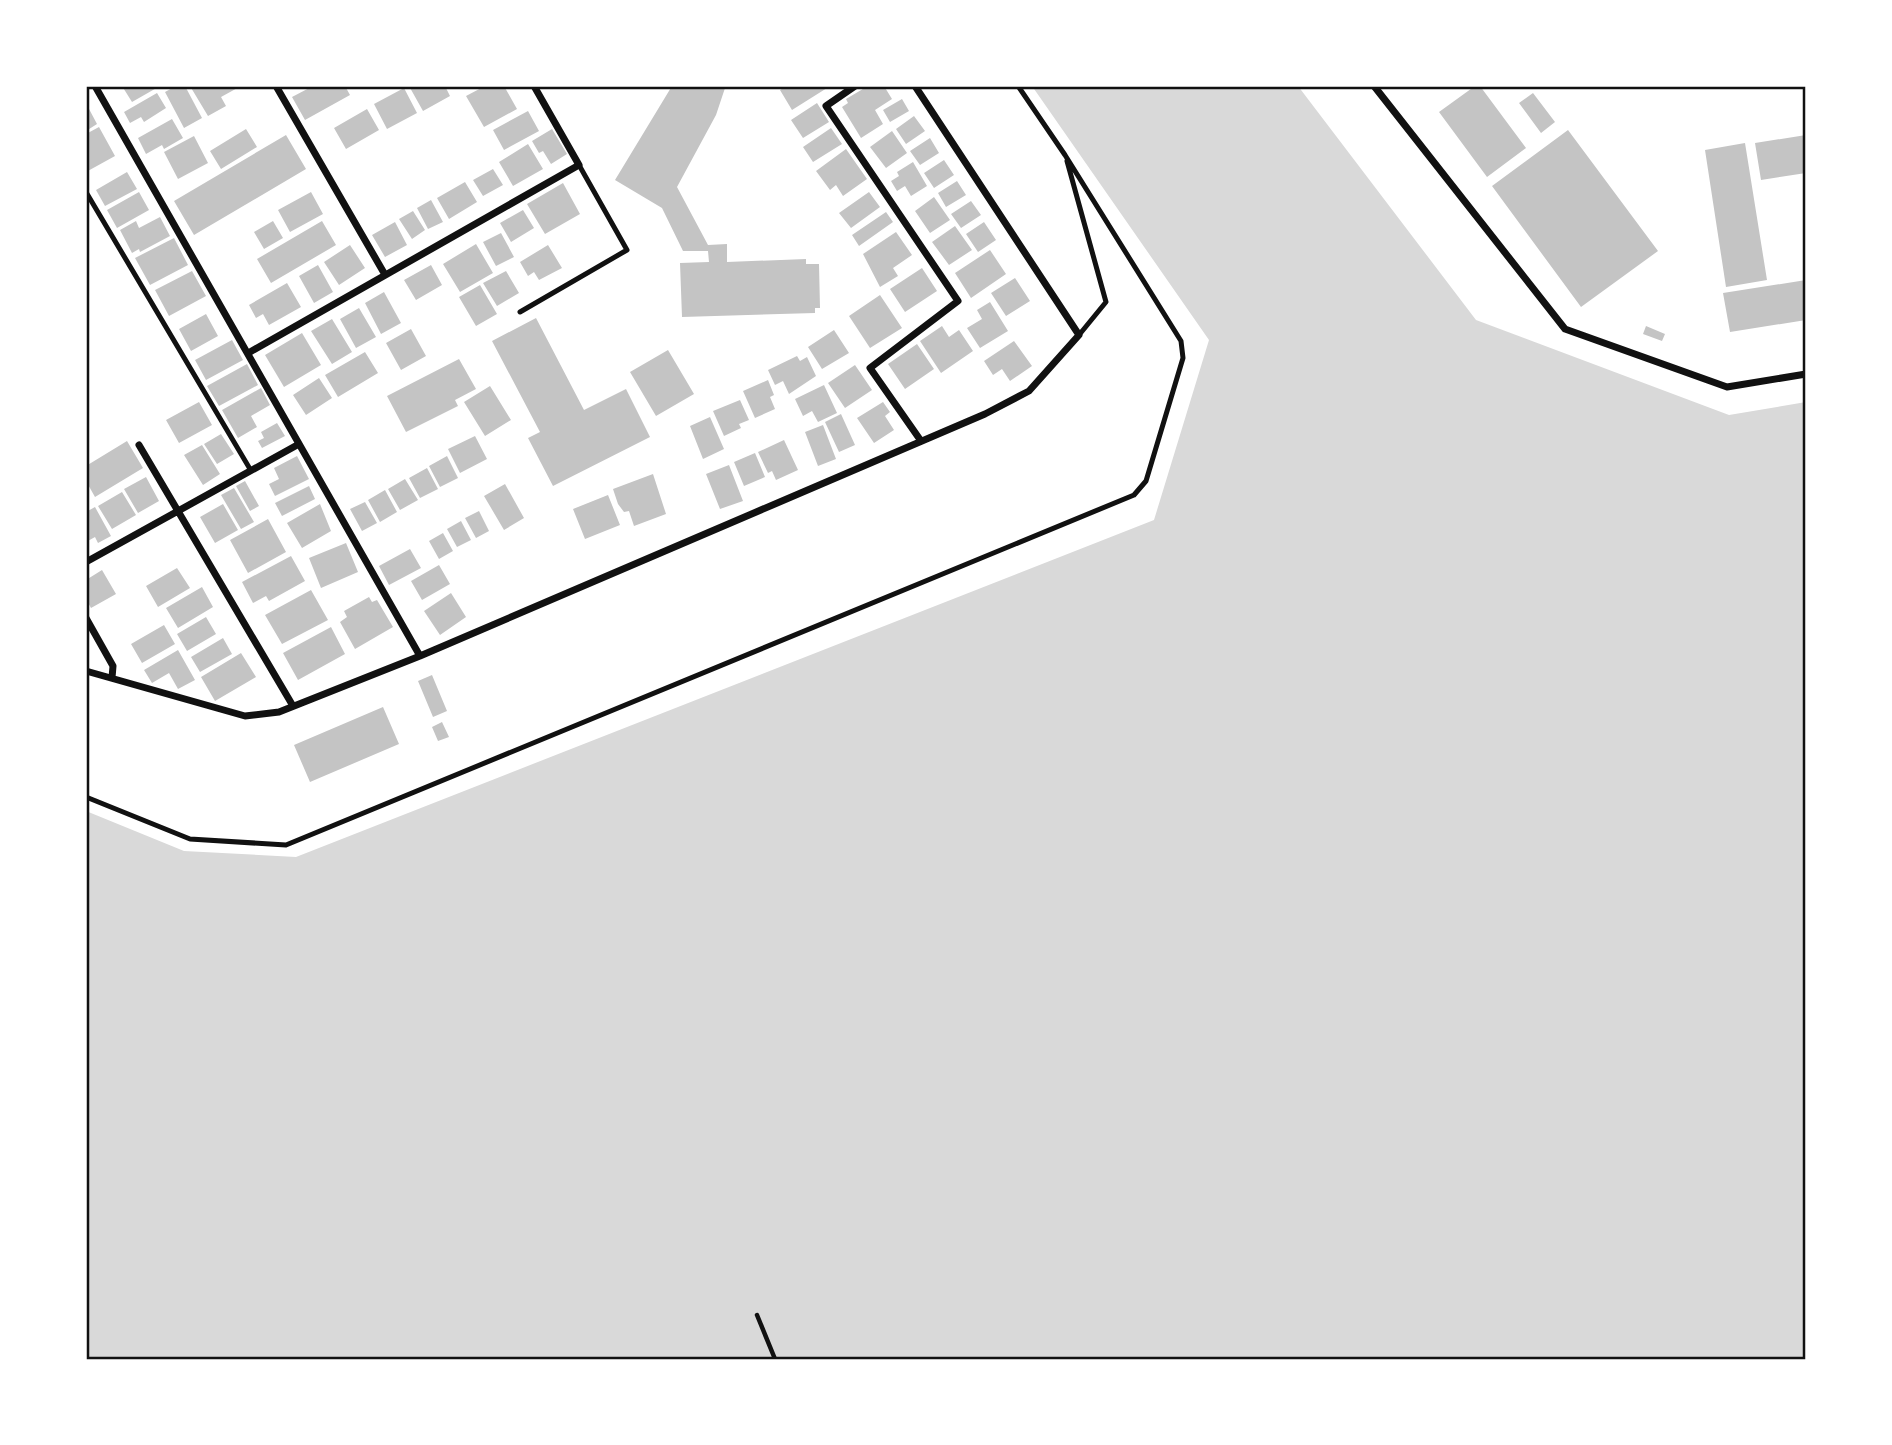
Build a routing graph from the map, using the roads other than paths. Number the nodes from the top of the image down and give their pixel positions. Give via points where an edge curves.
1 (95, 86) edge
2 (276, 86) edge
3 (534, 86) edge
4 (855, 86) edge
5 (915, 86) edge
6 (1018, 86) edge
7 (1374, 86) edge
8 (1065, 155) junction
9 (579, 165) junction
10 (86, 192) edge
11 (384, 273) junction
12 (520, 312) dead end
13 (1079, 335) junction
14 (250, 352) junction
15 (1806, 373) edge
16 (921, 441) junction
17 (139, 444) dead end
18 (299, 444) junction
19 (250, 469) junction
20 (178, 510) junction
21 (86, 562) edge
22 (86, 618) edge
23 (420, 656) junction
24 (86, 671) edge
25 (112, 678) junction
26 (293, 706) junction
27 (86, 797) edge

1 - 14 street
2 - 11 street
3 - 9 street
4 - 16 street via 826,106 958,301 870,368
5 - 13 street
6 - 8 lane
7 - 15 street via 1565,329 1727,387
8 - 13 lane via 1106,302
8 - 27 lane via 1181,341 1183,358 1146,481 1134,495 286,845 190,839
9 - 11 street
9 - 12 lane via 627,250
10 - 19 lane
11 - 14 street
13 - 16 street via 1029,391
14 - 18 street
16 - 23 street
17 - 20 street
18 - 19 street
18 - 23 street
19 - 20 street
20 - 21 street
20 - 26 street
22 - 25 street via 113,666
23 - 26 street
24 - 25 street
25 - 26 street via 245,716

